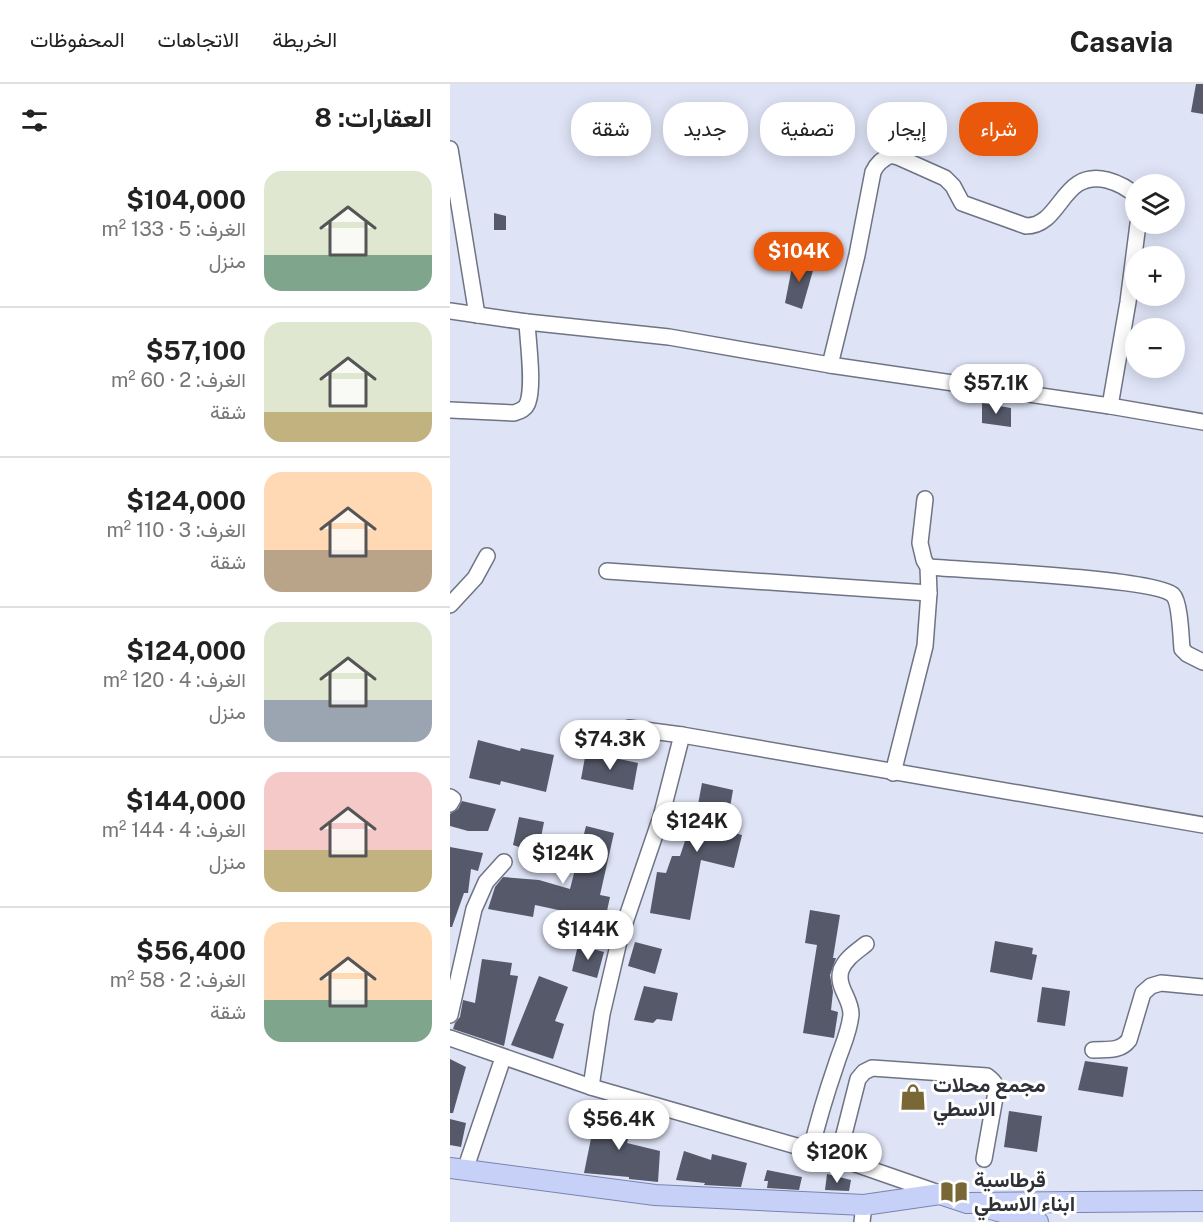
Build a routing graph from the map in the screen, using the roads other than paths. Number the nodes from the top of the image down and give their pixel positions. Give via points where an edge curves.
1 (450, 149) edge
2 (1125, 188) edge
3 (1137, 234) edge
4 (450, 311) edge
5 (477, 315) junction
6 (527, 322) junction
7 (830, 365) junction
8 (1110, 406) junction
9 (450, 410) edge
10 (1203, 422) edge
11 (925, 499) dead end
12 (487, 556) dead end
13 (928, 567) junction
14 (608, 571) dead end
15 (928, 593) junction
16 (450, 605) edge
17 (1203, 662) edge
18 (629, 728) dead end
19 (682, 735) junction
20 (893, 773) junction
21 (450, 797) edge
22 (450, 804) edge
23 (1203, 825) edge
24 (504, 862) dead end
25 (866, 944) dead end
26 (1203, 987) edge
27 (450, 1015) edge
28 (450, 1038) edge
29 (1093, 1050) dead end
30 (503, 1058) junction
31 (591, 1088) junction
32 (811, 1150) junction
33 (838, 1158) junction
34 (984, 1159) dead end
35 (458, 1169) edge
36 (940, 1194) junction
37 (1203, 1201) edge
38 (967, 1203) junction
39 (863, 1213) edge
40 (1038, 1222) edge

1 - 5 street
2 - 7 street via 1110,181 1085,179 1045,219 1026,226 962,203 945,178 898,157 890,155 883,159 873,171
3 - 8 street
4 - 5 street
5 - 6 street
6 - 7 street via 669,337
6 - 9 street via 530,382 528,404 522,411
7 - 8 street
8 - 10 street
11 - 13 street via 920,543
12 - 16 street via 475,578
13 - 15 street
13 - 17 street via 1102,579 1167,591 1177,600 1182,649
14 - 15 street
15 - 20 street via 925,646
18 - 19 street
19 - 20 street
19 - 31 street via 661,817 620,937 602,1014
20 - 23 street
21 - 22 street
24 - 27 street via 486,882 474,909
25 - 32 street via 845,962 841,972 840,982 851,1013
26 - 29 street via 1161,983 1151,986 1143,993 1125,1046
28 - 30 street
30 - 31 street
30 - 35 street
31 - 32 street
32 - 33 street
33 - 34 street via 858,1079 872,1068 890,1068 991,1079 996,1092
33 - 36 street
35 - 39 main road via 655,1195
36 - 38 main road
36 - 39 main road
37 - 38 main road
38 - 40 main road

